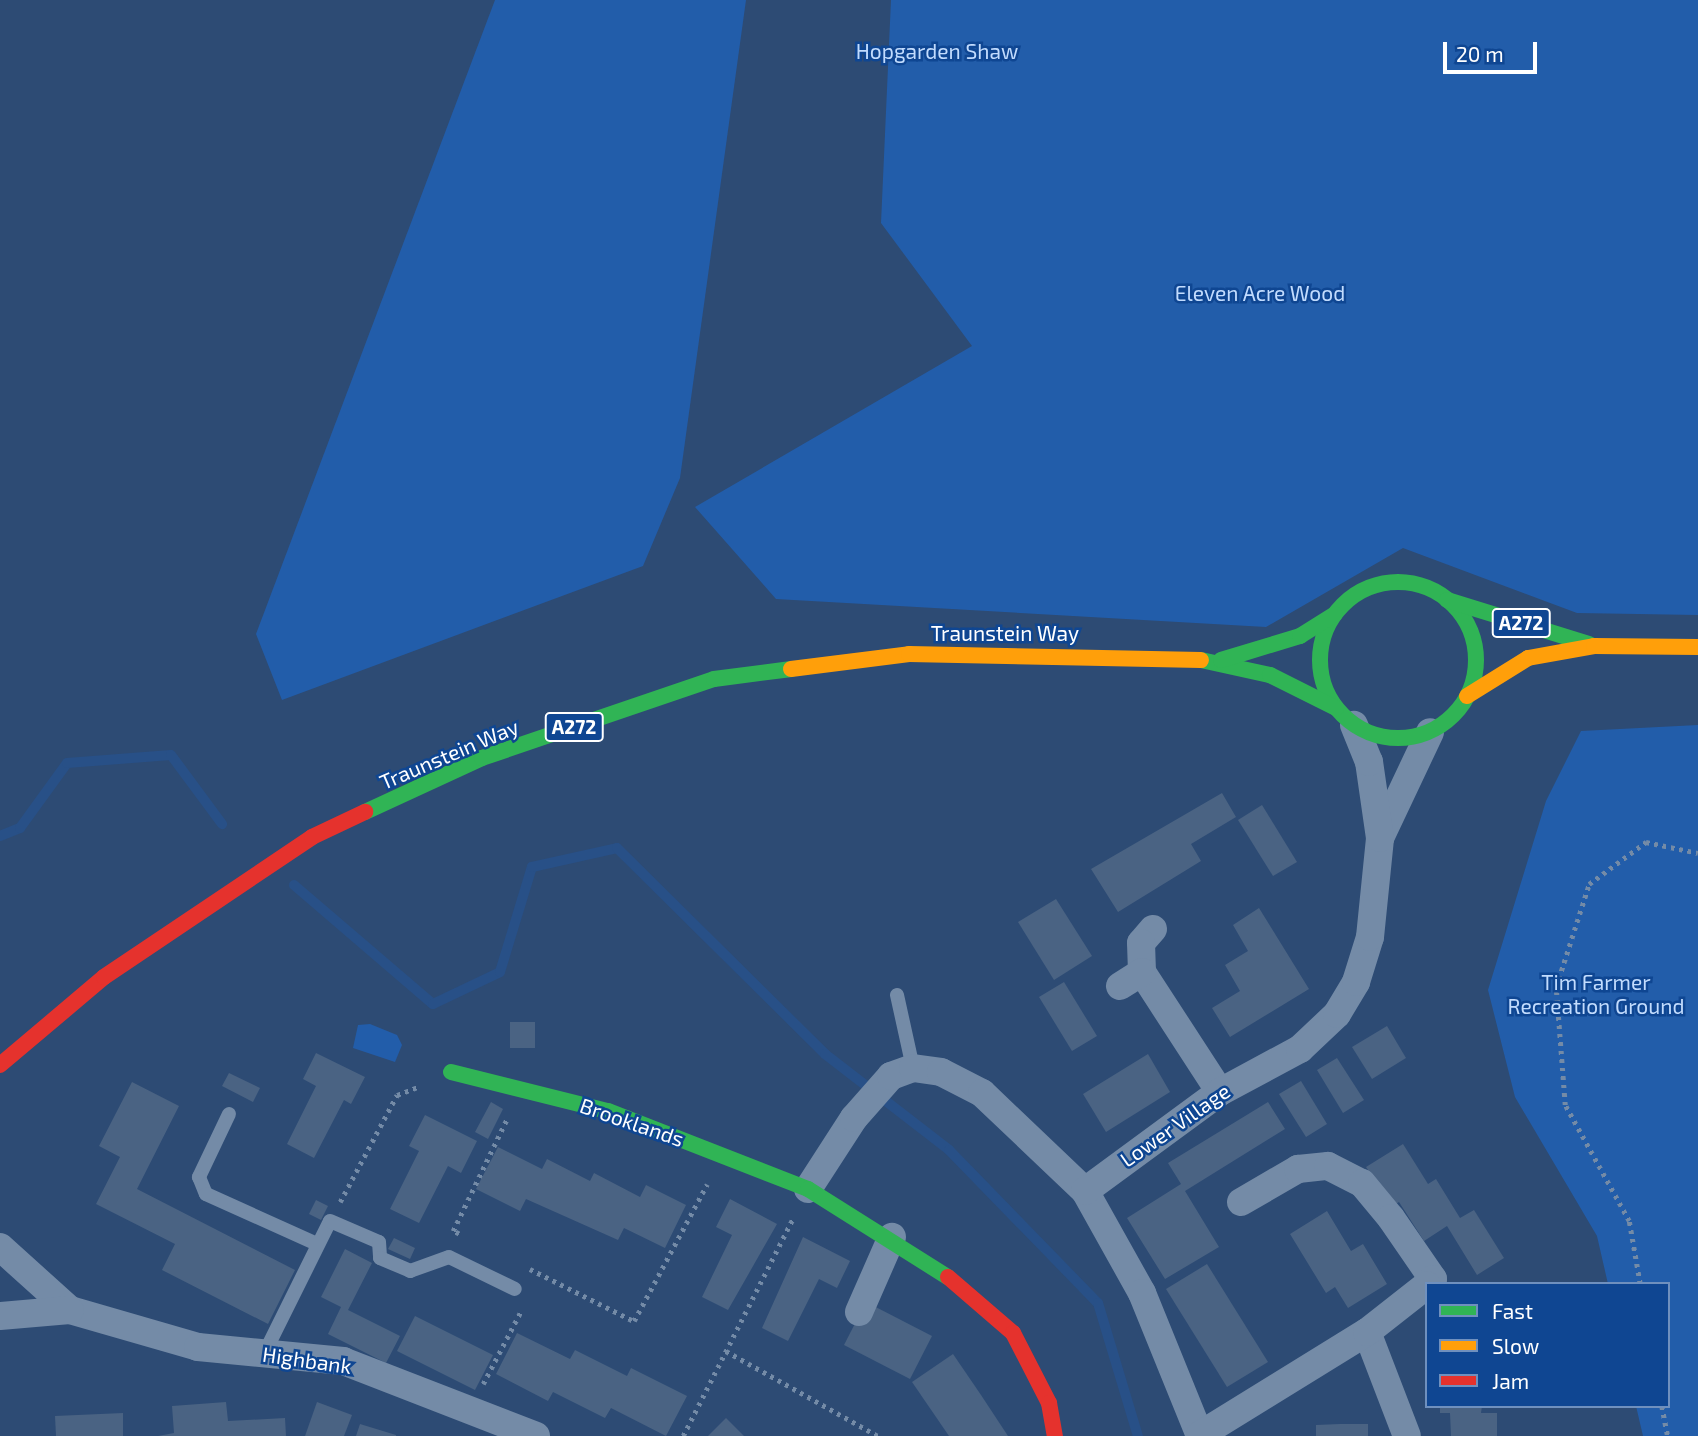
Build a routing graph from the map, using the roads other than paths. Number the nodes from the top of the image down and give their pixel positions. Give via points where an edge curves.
1 (1447, 600) junction
2 (1335, 614) junction
3 (1594, 646) junction
4 (1698, 647) edge
5 (1219, 660) junction
6 (1467, 696) junction
7 (1345, 717) junction
8 (1430, 732) junction
9 (1380, 838) junction
10 (1153, 929) dead end
11 (897, 995) dead end
12 (7, 1060) edge
13 (451, 1072) road end
14 (902, 1072) junction
15 (0, 1082) edge
16 (1220, 1092) junction
17 (229, 1114) dead end
18 (807, 1189) junction
19 (1086, 1191) junction
20 (1241, 1202) dead end
21 (892, 1237) junction
22 (317, 1244) junction
23 (0, 1247) edge
24 (1429, 1282) edge
25 (1425, 1286) edge
26 (515, 1289) dead end
27 (71, 1310) junction
28 (859, 1311) dead end
29 (0, 1316) edge
30 (1367, 1332) junction
31 (264, 1354) junction
32 (536, 1436) edge
33 (1055, 1436) edge
34 (1200, 1436) edge
35 (1407, 1436) edge

1 - 2 main road via 1401,582 1353,596
1 - 3 main road, A272
1 - 6 main road via 1474,644
2 - 5 main road, Traunstein Way / A272 via 1287,641
2 - 7 main road via 1320,660
3 - 4 main road, A272
3 - 6 main road, A272 via 1528,658
5 - 7 main road, Traunstein Way / A272 via 1294,684
5 - 12 main road, Traunstein Way / A272 via 909,654 715,679 482,758 312,837 104,976
6 - 8 main road
7 - 8 main road via 1378,736
7 - 9 street, Lower Village via 1369,762
8 - 9 street, Lower Village
9 - 16 street, Lower Village via 1370,937 1356,982 1338,1013 1300,1048
10 - 16 street via 1140,943 1131,979
11 - 14 lane
12 - 15 main road, Traunstein Way / A272
13 - 18 main road, Brooklands via 523,1087 723,1154
14 - 18 street via 854,1118
14 - 19 street via 941,1072 982,1093
16 - 19 street, Lower Village
17 - 22 lane via 199,1177 206,1194
18 - 21 main road, Brooklands
19 - 34 street via 1142,1293
20 - 24 street via 1298,1168 1328,1166 1362,1184 1376,1200 1433,1279
21 - 28 street
21 - 33 main road, Brooklands via 975,1296 1013,1333 1049,1403
22 - 26 lane via 330,1221 379,1242 380,1258 410,1271 449,1257
22 - 31 lane
23 - 27 street, Highbank
25 - 30 street
27 - 29 street, Highbank
27 - 31 street, Highbank via 153,1338
30 - 34 street
30 - 35 street
31 - 32 street, Highbank via 343,1361

